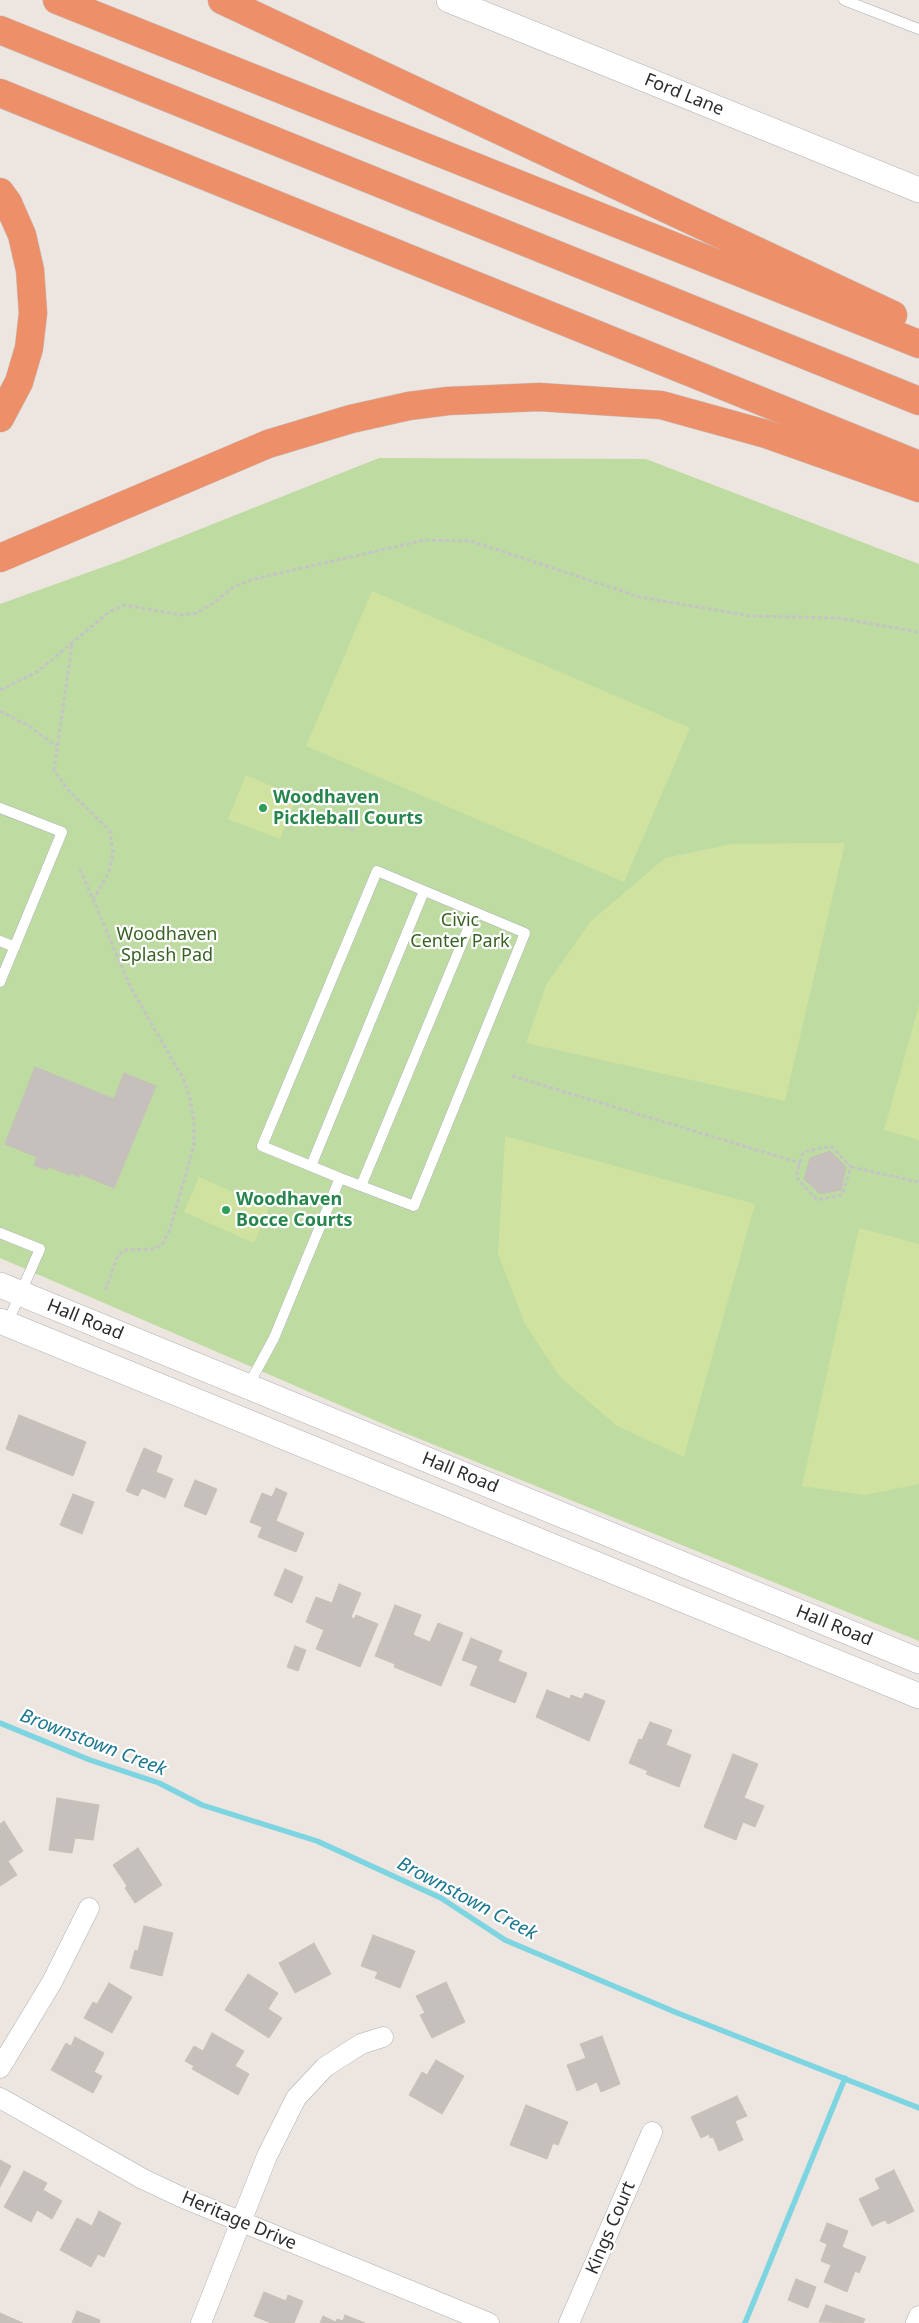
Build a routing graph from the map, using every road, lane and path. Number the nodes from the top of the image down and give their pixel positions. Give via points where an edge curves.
1 (57, 0) edge
2 (222, 0) edge
3 (449, 0) edge
4 (844, 0) edge
5 (919, 29) edge
6 (0, 30) edge
7 (0, 93) edge
8 (919, 190) edge
9 (0, 192) edge
10 (919, 327) edge
11 (919, 344) edge
12 (919, 401) edge
13 (0, 418) edge
14 (919, 465) edge
15 (919, 488) edge
16 (0, 558) edge
17 (919, 632) edge
18 (72, 644) junction
19 (0, 690) edge
20 (0, 711) edge
21 (57, 747) junction
22 (1, 810) edge
23 (326, 818) dead end
24 (354, 830) dead end
25 (80, 869) dead end
26 (424, 891) junction
27 (94, 898) junction
28 (475, 912) junction
29 (0, 941) edge
30 (15, 947) junction
31 (0, 982) edge
32 (512, 1076) dead end
33 (800, 1163) junction
34 (311, 1166) junction
35 (851, 1167) junction
36 (340, 1178) junction
37 (919, 1182) edge
38 (361, 1186) junction
39 (0, 1233) edge
40 (10, 1289) edge
41 (105, 1290) dead end
42 (3, 1323) edge
43 (248, 1386) junction
44 (235, 1417) junction
45 (626, 1541) junction
46 (613, 1572) junction
47 (919, 1660) edge
48 (919, 1696) edge
49 (89, 1908) dead end
50 (383, 2037) dead end
51 (0, 2068) edge
52 (0, 2098) edge
53 (652, 2132) dead end
54 (242, 2223) junction
55 (919, 2316) edge
56 (201, 2323) edge
57 (489, 2323) edge
58 (570, 2323) edge
59 (916, 2323) edge

1 - 11 highway
2 - 10 highway
3 - 8 street, Ford Lane
4 - 5 lane
6 - 12 highway
7 - 14 highway
9 - 13 highway via 22,235 30,270 33,312 29,348 19,382
15 - 16 highway via 766,434 661,405 539,397 448,401 351,419 268,444
17 - 18 path via 838,618 751,616 649,599 471,541 425,540 250,580 232,588 196,613 182,615 124,605 109,612
18 - 19 path via 37,672
18 - 21 path
20 - 21 path via 29,726
21 - 27 path via 54,770 68,790 110,831 113,854 109,872
22 - 30 lane via 62,832
23 - 24 path
25 - 27 path
26 - 28 lane
26 - 34 lane
26 - 34 lane via 377,871 262,1146
27 - 41 path via 131,988 184,1080 194,1122 194,1145 170,1229 162,1245 154,1250 123,1250
28 - 38 lane
28 - 38 lane via 525,934 414,1206
29 - 30 lane
30 - 31 lane
32 - 33 path
33 - 35 path via 803,1152 831,1146
33 - 35 path via 796,1177 817,1200 842,1195
34 - 36 lane
35 - 37 path
36 - 38 lane
36 - 43 lane via 274,1338
39 - 40 lane via 40,1249
40 - 42 lane
40 - 43 street, Hall Road
42 - 44 street, Hall Road
43 - 44 street
43 - 45 street, Hall Road
44 - 46 street, Hall Road
45 - 46 street
45 - 47 street, Hall Road
46 - 48 street, Hall Road
49 - 51 street via 52,1982
50 - 54 street via 361,2044 325,2066 296,2098 267,2156
52 - 54 street, Heritage Drive via 144,2179
53 - 58 street, Kings Court
54 - 56 street
54 - 57 street, Heritage Drive
55 - 59 street

